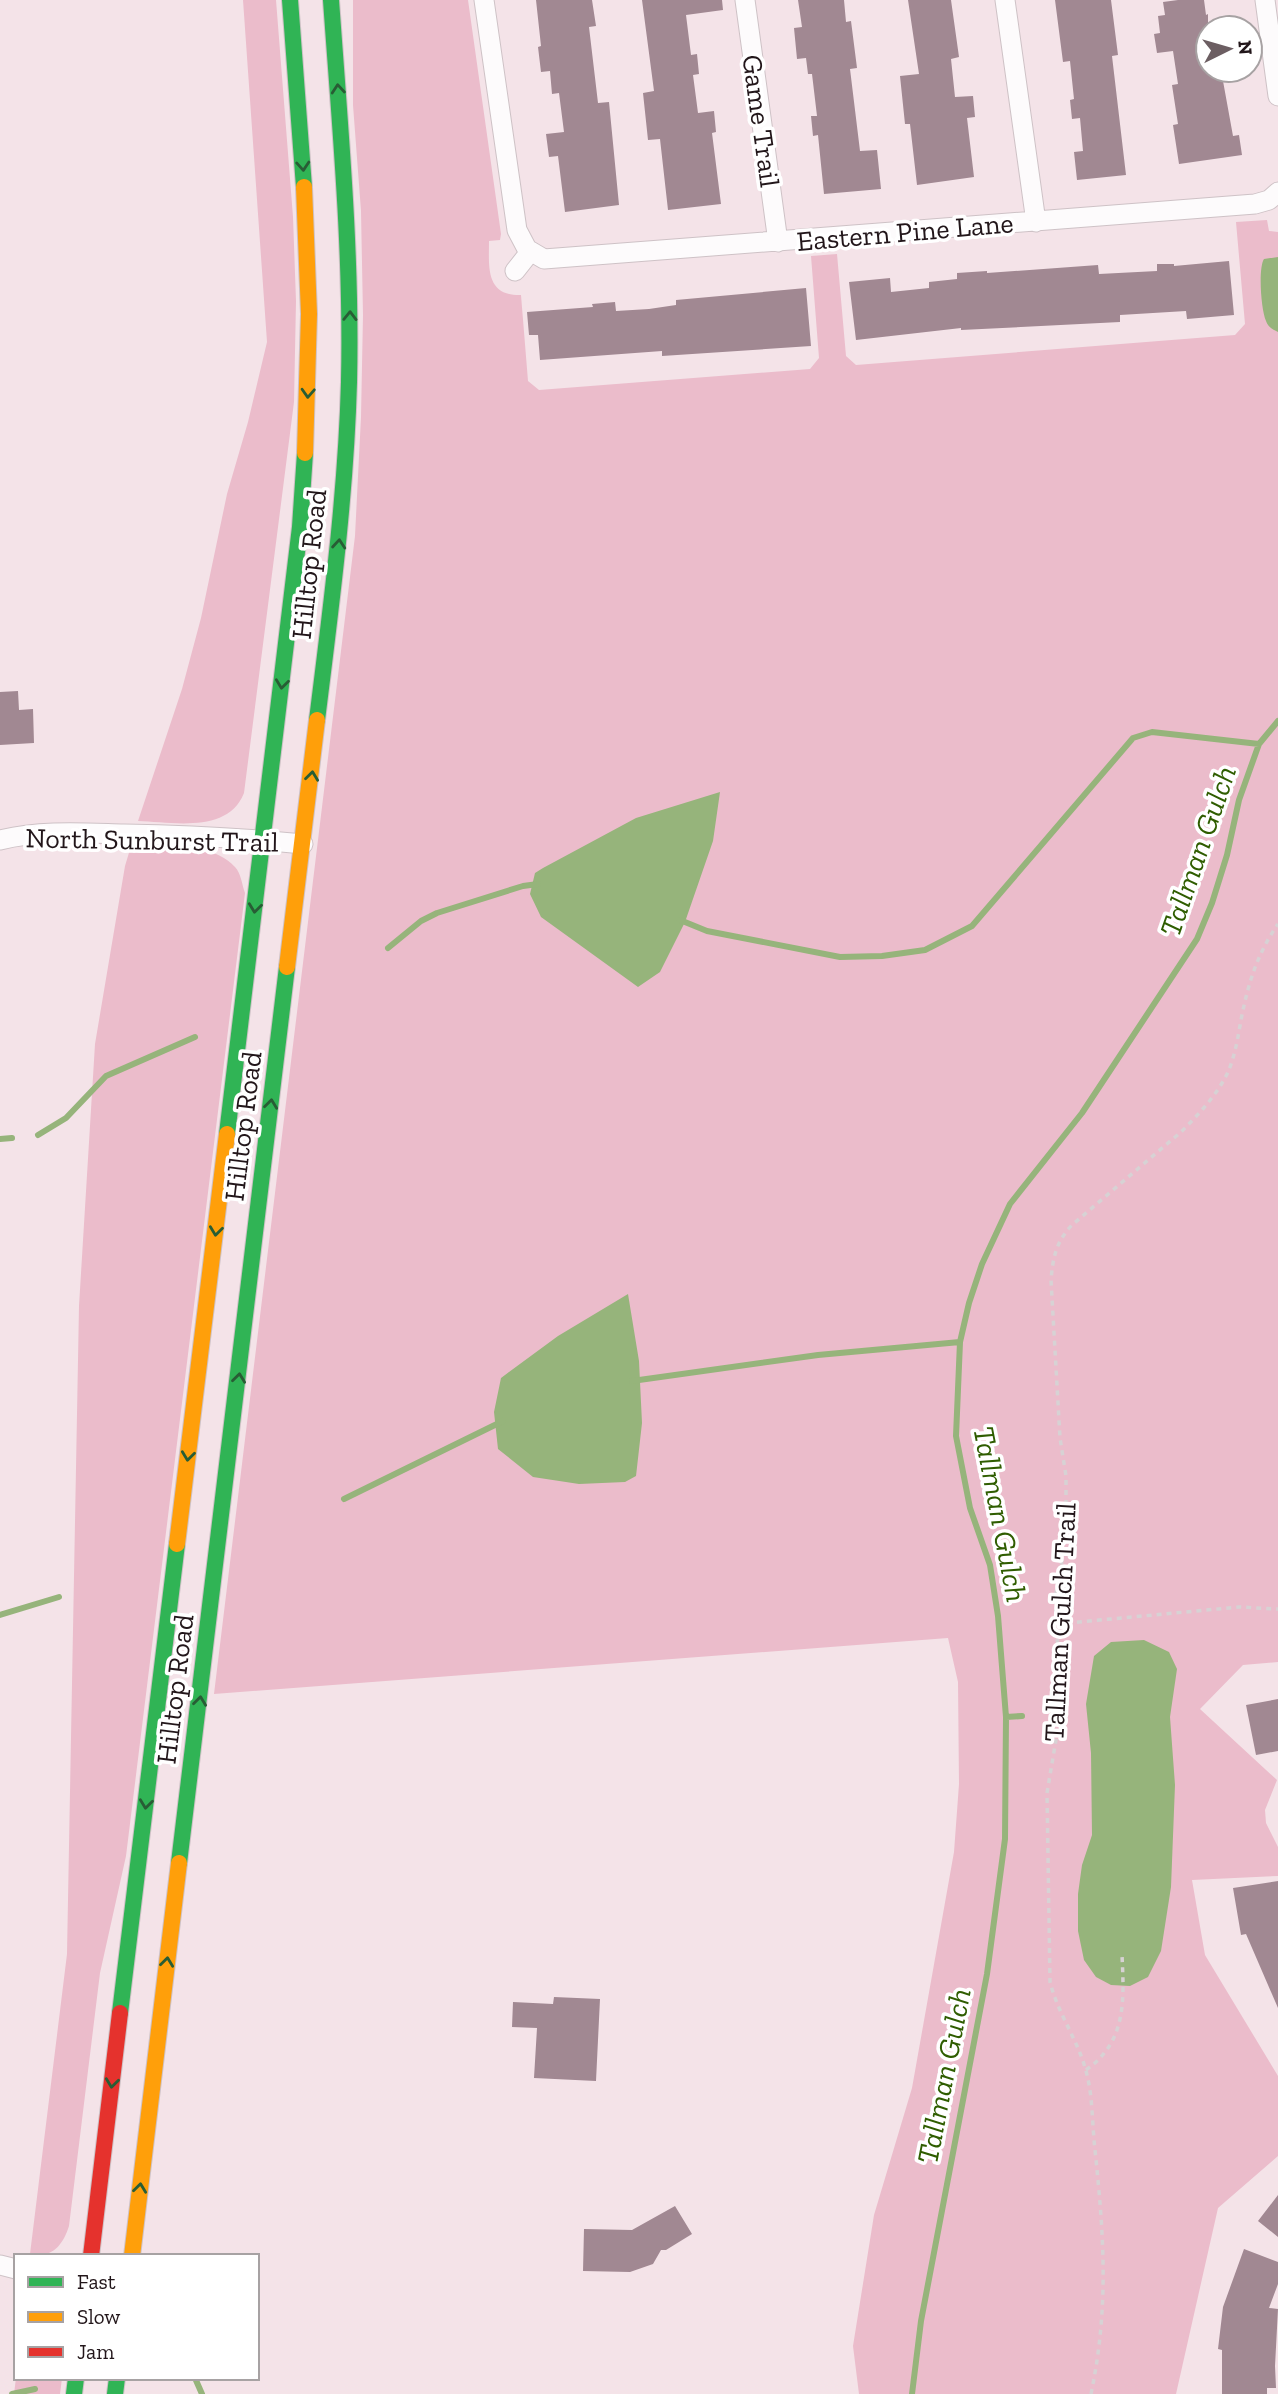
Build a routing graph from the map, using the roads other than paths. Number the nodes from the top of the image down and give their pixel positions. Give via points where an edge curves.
1 (290, 0) edge
2 (331, 0) edge
3 (484, 0) edge
4 (745, 0) edge
5 (1005, 0) edge
6 (1265, 0) edge
7 (1278, 96) edge
8 (1278, 192) edge
9 (1036, 222) junction
10 (778, 242) junction
11 (530, 252) junction
12 (515, 271) dead end
13 (0, 840) edge
14 (263, 840) junction
15 (303, 844) junction
16 (91, 2254) edge
17 (132, 2254) edge

1 -> 14 main road, Hilltop Road via 306,218 308,382 298,548
15 -> 2 main road, Hilltop Road via 337,565 349,382 348,215
3 - 11 street via 517,230
4 - 10 street, Game Trail
5 - 9 street
6 - 7 street
8 - 9 street, Eastern Pine Lane via 1255,204
9 - 10 street, Eastern Pine Lane
10 - 11 street, Eastern Pine Lane via 552,260
11 - 12 street
13 - 14 street, North Sunburst Trail via 59,833
14 - 15 street, North Sunburst Trail
14 -> 16 main road, Hilltop Road
17 -> 15 main road, Hilltop Road

